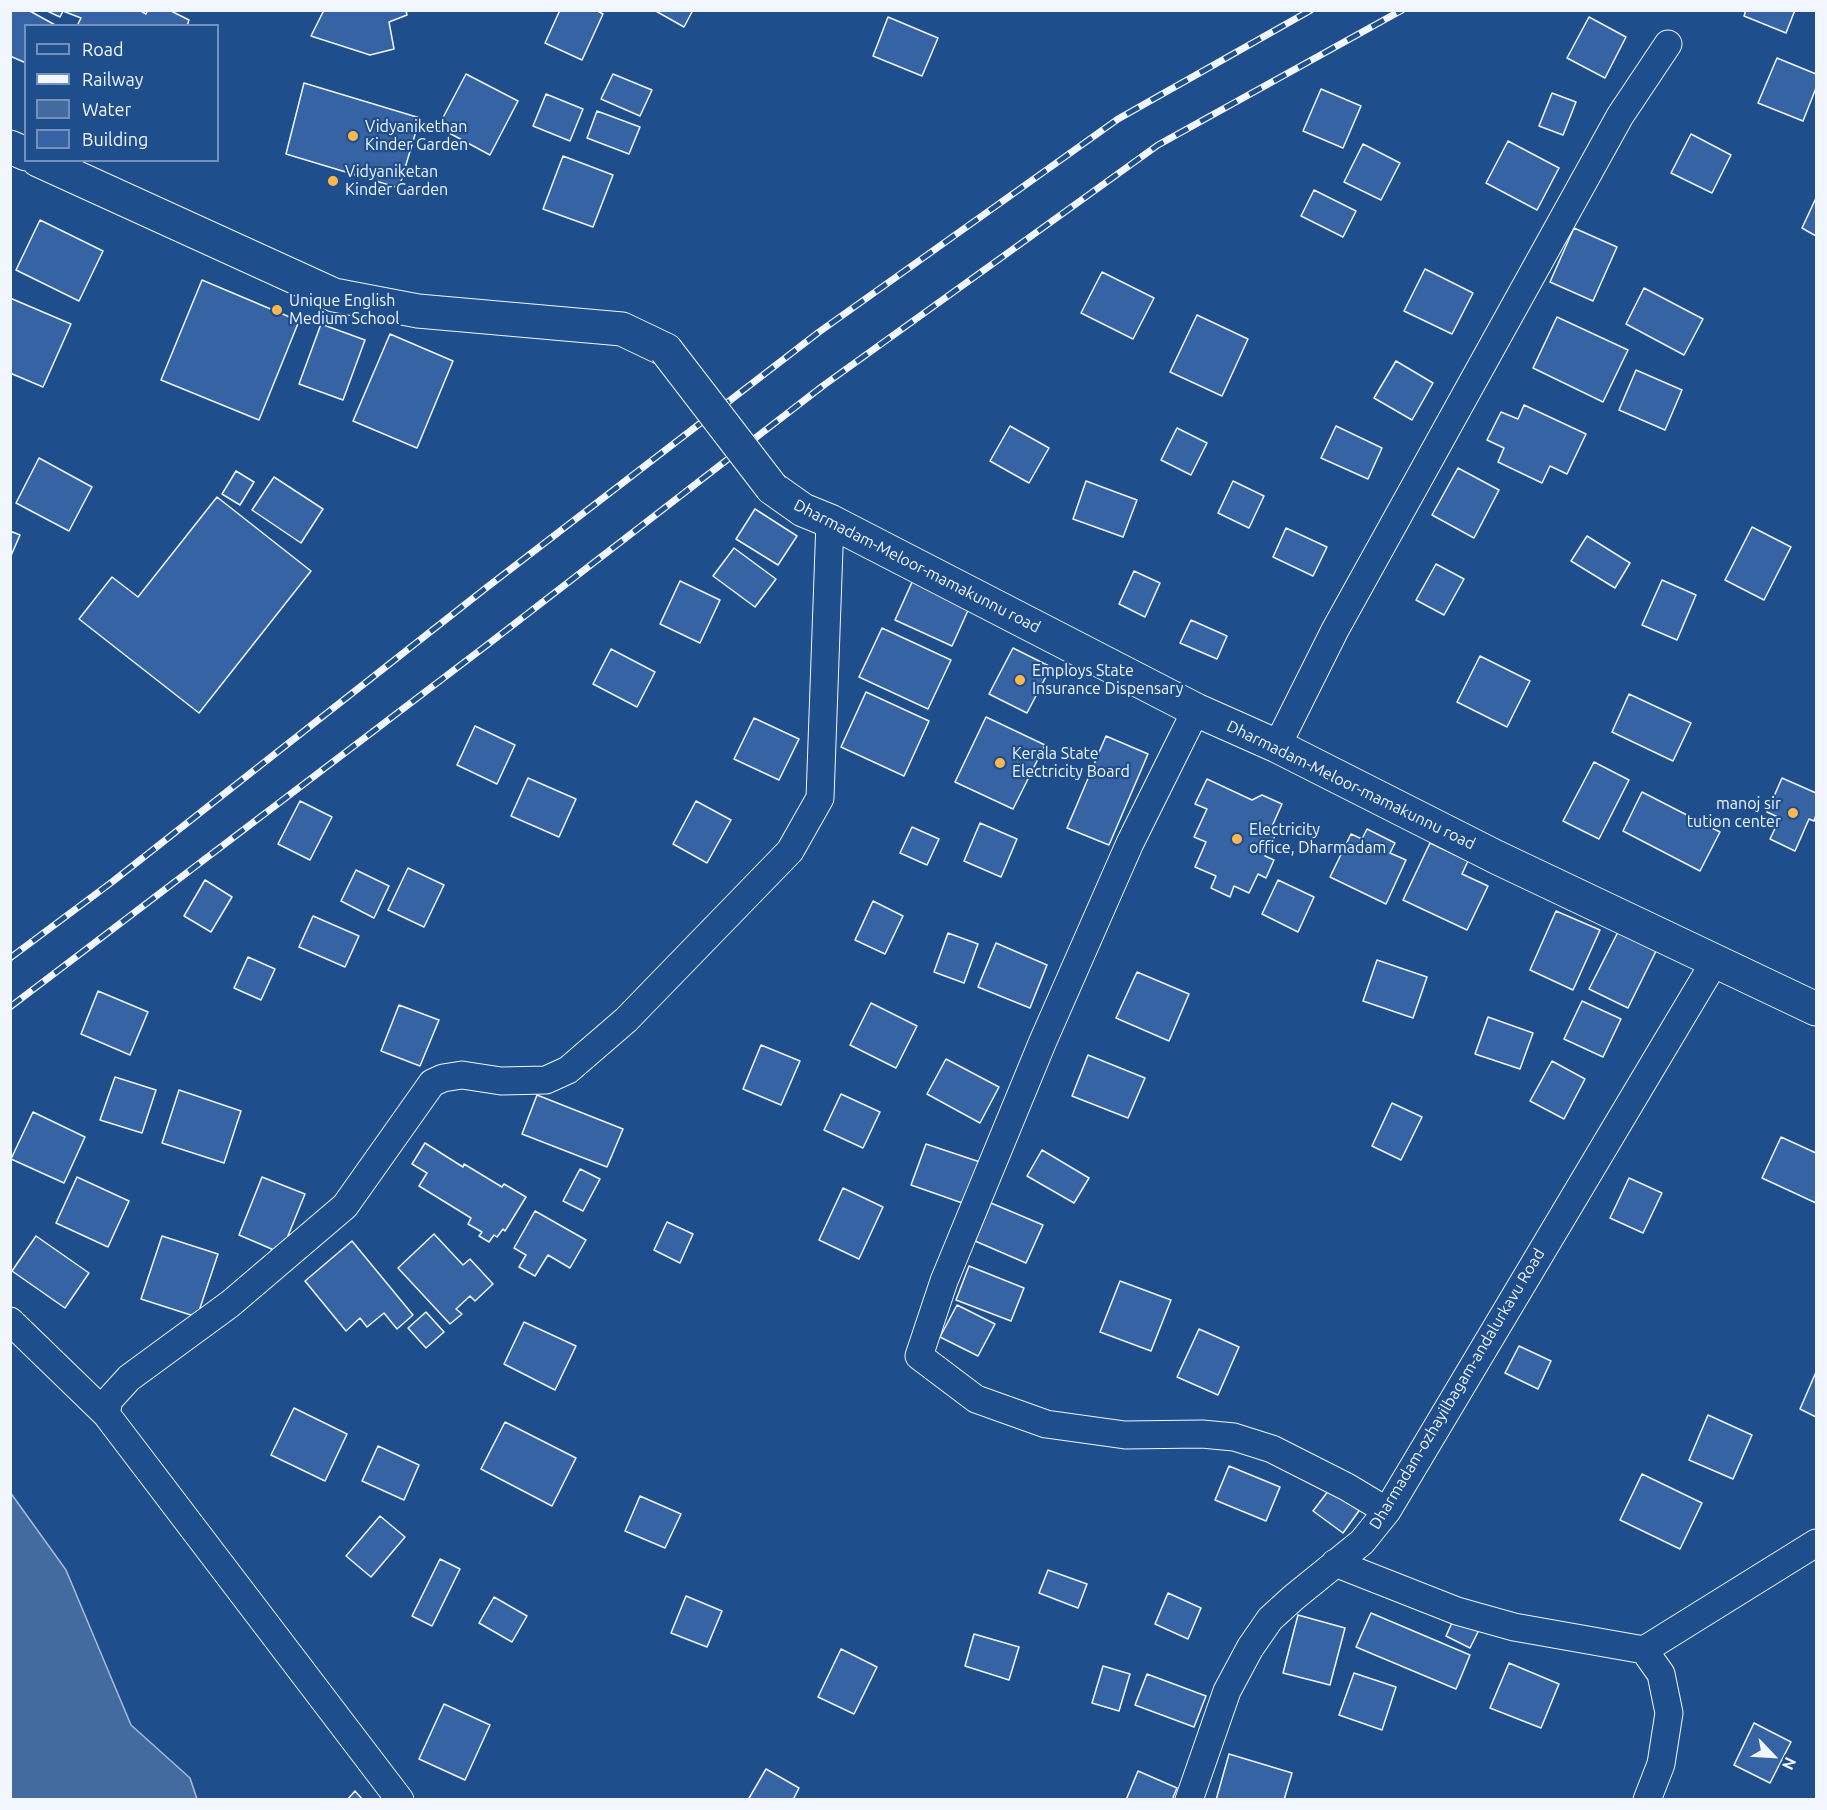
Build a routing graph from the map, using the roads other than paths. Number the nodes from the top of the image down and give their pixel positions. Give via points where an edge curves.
1 (1668, 44) dead end
2 (10, 147) edge
3 (24, 153) edge
4 (42, 162) edge
5 (830, 521) junction
6 (1196, 710) junction
7 (1277, 746) junction
8 (1715, 961) junction
9 (1816, 1009) edge
10 (10, 1321) edge
11 (106, 1414) junction
12 (1387, 1511) junction
13 (1816, 1542) edge
14 (1335, 1563) junction
15 (1644, 1650) junction
16 (400, 1800) edge
17 (1190, 1800) edge
18 (1647, 1800) edge

1 - 7 street via 1620,116 1335,630
2 - 3 main road
4 - 5 main road, Dharmadam-Meloor-mamakunnu road, bridge via 334,295 418,311 622,329 666,350 772,488 803,510
5 - 6 main road, Dharmadam-Meloor-mamakunnu road
5 - 11 street via 820,798 790,851 626,1020 568,1070 546,1080 501,1081 462,1075 432,1083 345,1206 230,1304 129,1378 109,1400
6 - 7 main road, Dharmadam-Meloor-mamakunnu road
6 - 12 street via 1130,843 1043,1041 944,1281 919,1356 976,1399 1046,1424 1125,1435 1234,1437 1272,1449
7 - 8 main road, Dharmadam-Meloor-mamakunnu road via 1496,857
8 - 9 main road, Dharmadam-Meloor-mamakunnu road
8 - 12 street, Dharmadam-ozhayilbagam-andalurkavu Road
10 - 11 street
11 - 16 street
12 - 14 street, Dharmadam-ozhayilbagam-andalurkavu Road via 1362,1542
13 - 15 street
14 - 15 street via 1457,1611 1514,1627
14 - 17 street, Dharmadam-ozhayilbagam-andalurkavu Road via 1270,1619 1250,1648 1227,1691
15 - 18 street via 1661,1674 1669,1713 1661,1764

